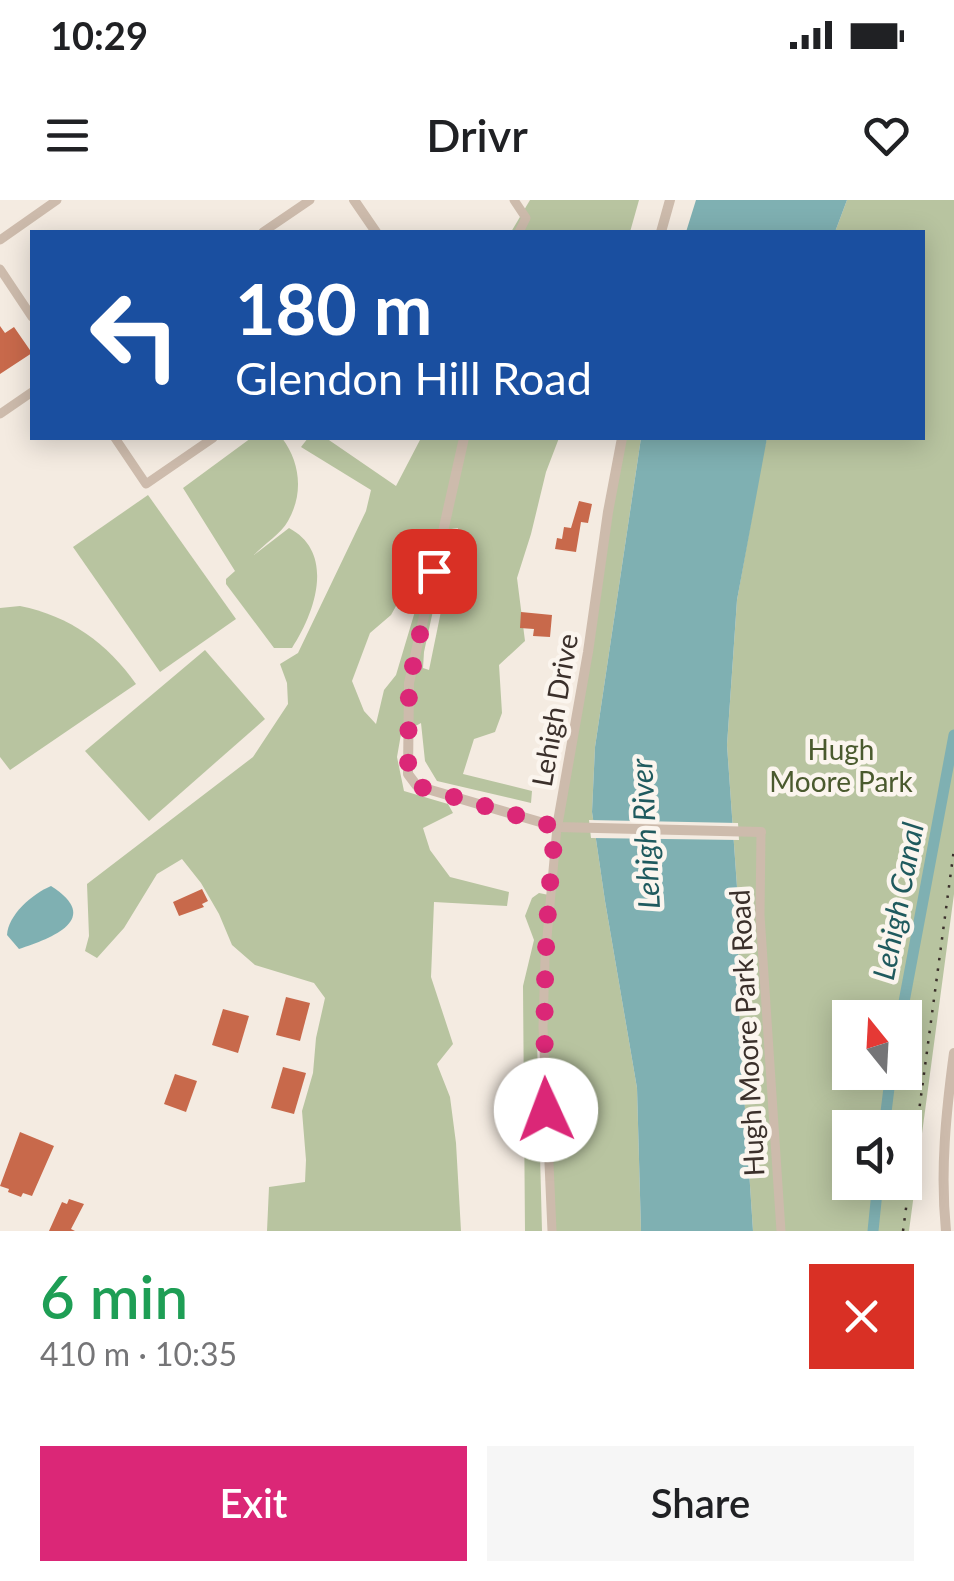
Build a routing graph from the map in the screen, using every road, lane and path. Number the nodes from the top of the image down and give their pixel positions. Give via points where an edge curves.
1 (58, 200) edge
2 (310, 200) edge
3 (354, 200) edge
4 (514, 200) edge
5 (670, 200) edge
6 (266, 230) edge
7 (375, 230) edge
8 (520, 230) edge
9 (662, 230) edge
10 (0, 240) edge
11 (0, 269) edge
12 (30, 314) edge
13 (30, 393) edge
14 (0, 414) edge
15 (116, 440) edge
16 (210, 440) edge
17 (464, 440) edge
18 (622, 440) edge
19 (556, 827) junction
20 (761, 832) joint
21 (954, 1052) edge
22 (948, 1222) edge
23 (552, 1231) edge
24 (781, 1231) edge

1 - 10 street
2 - 6 street
3 - 7 street
4 - 8 street via 526,218
5 - 9 street
11 - 12 street
13 - 14 street
15 - 16 street via 146,484
17 - 19 street via 409,684 408,774 417,786
18 - 19 street, Lehigh Drive
19 - 20 street
19 - 23 street, Lehigh Drive via 543,1027
20 - 24 street, Hugh Moore Park Road via 760,915
21 - 22 street via 945,1123

